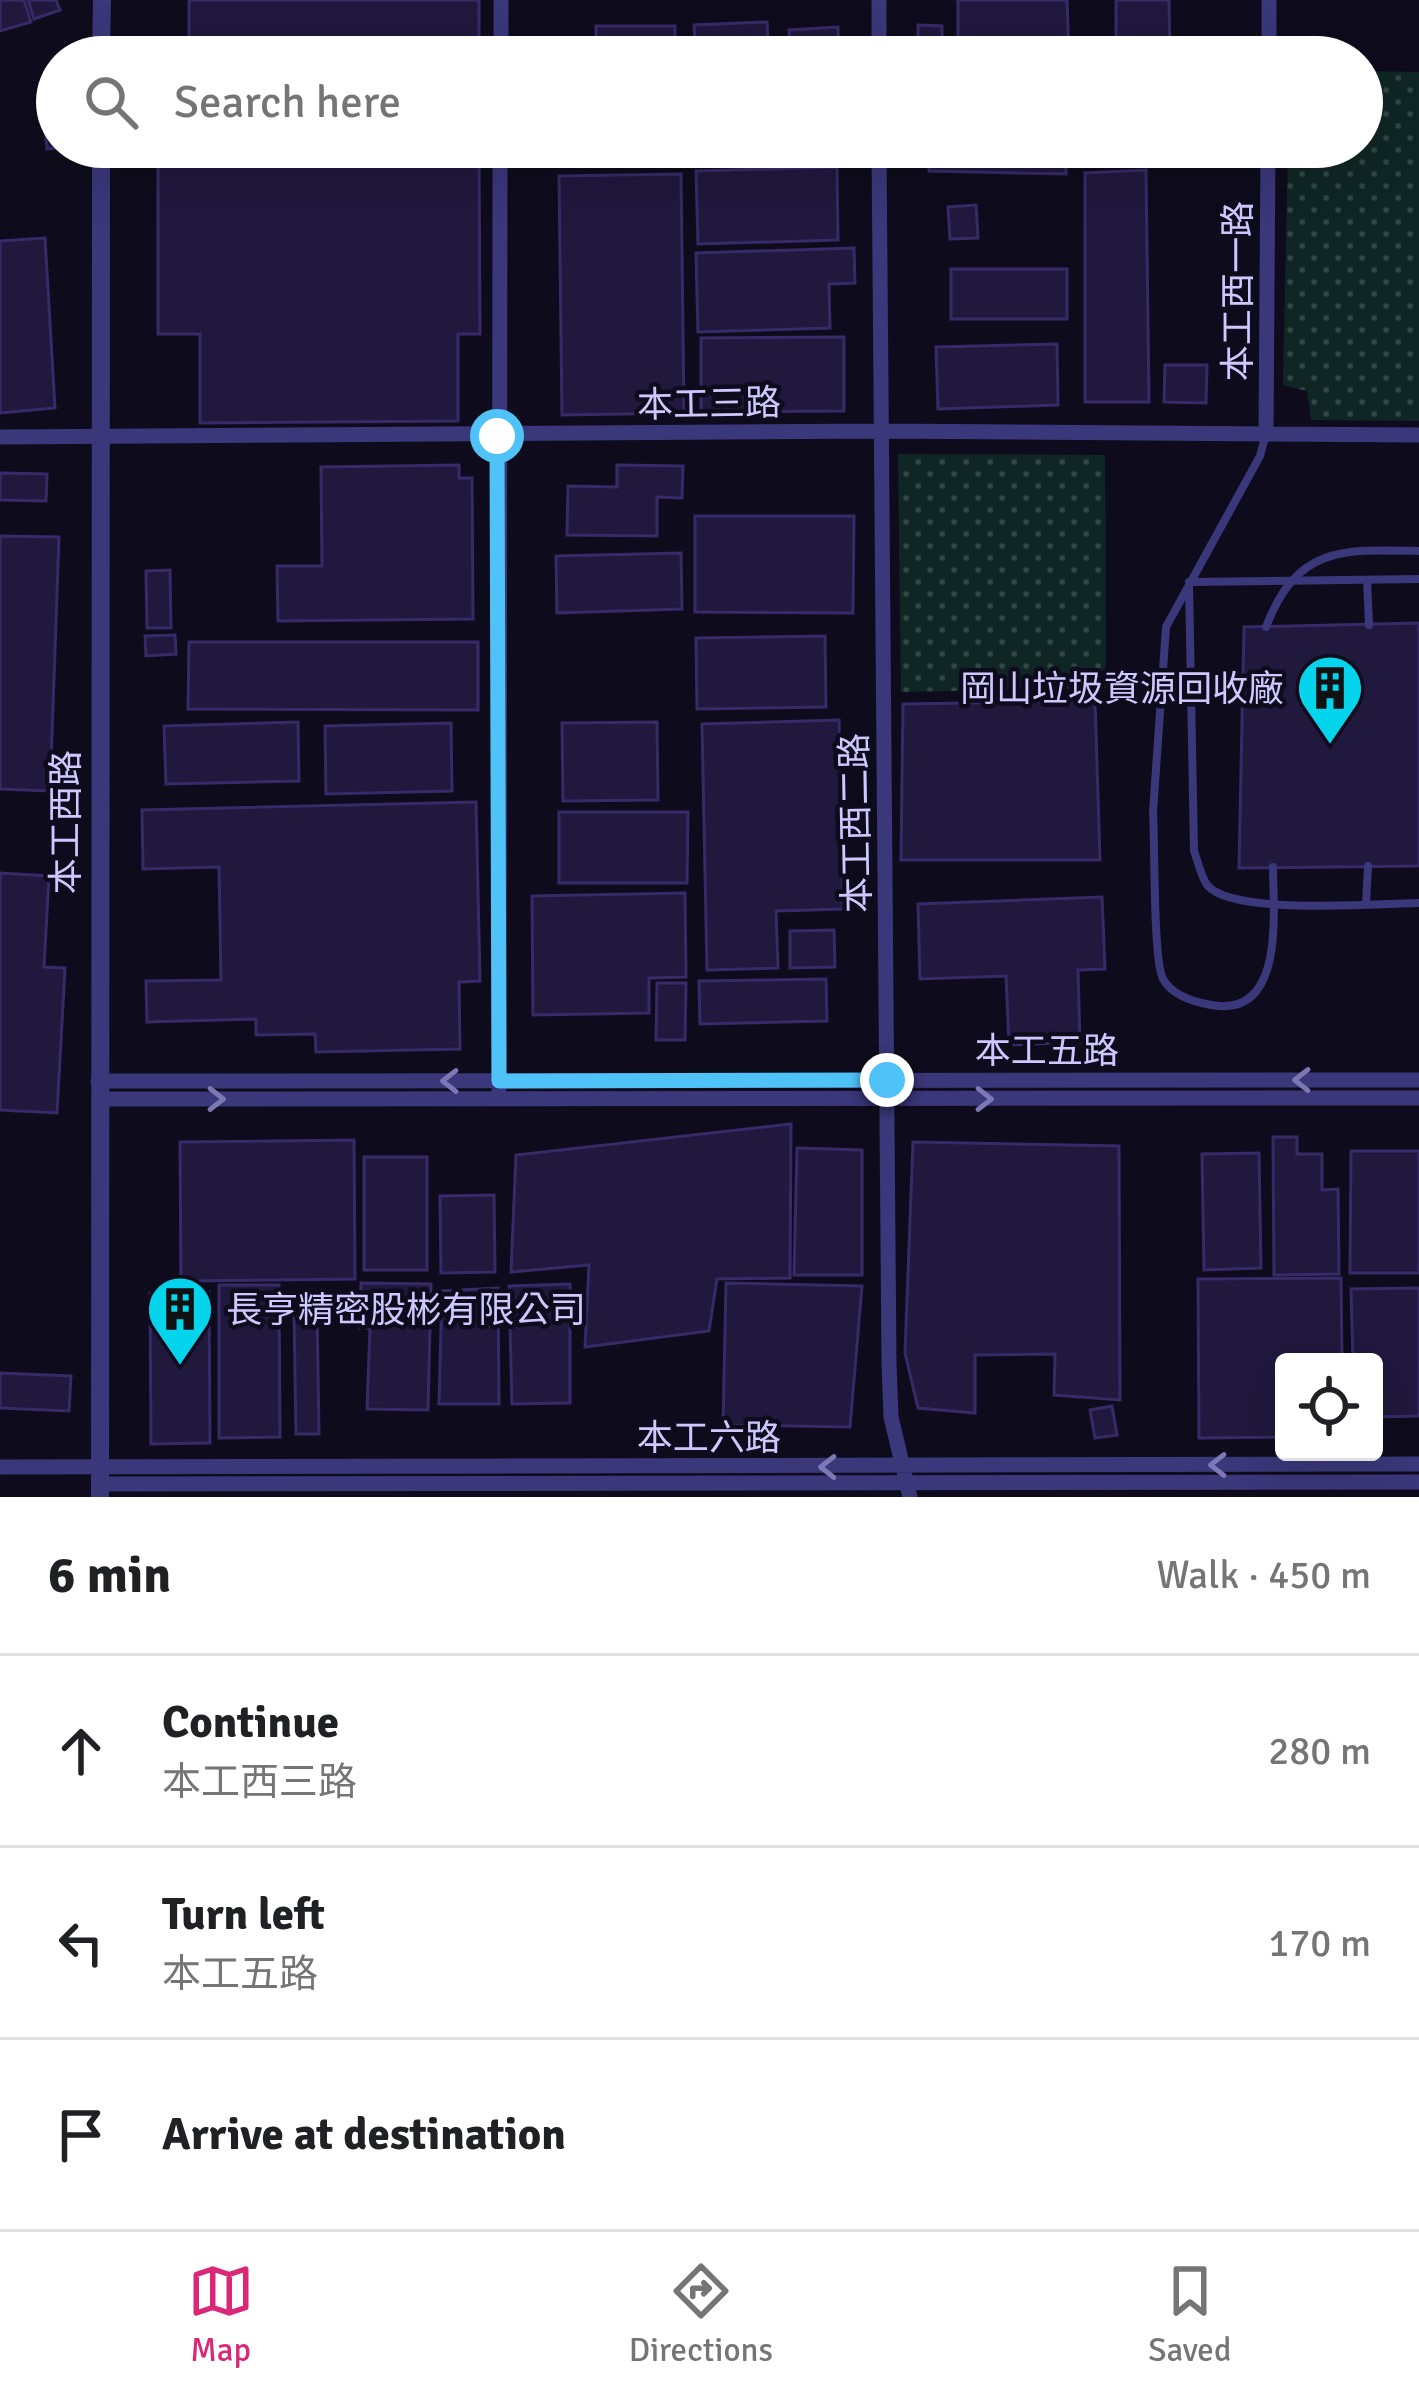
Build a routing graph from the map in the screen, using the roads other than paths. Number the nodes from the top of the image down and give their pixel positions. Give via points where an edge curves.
1 (102, 0) edge
2 (501, 0) edge
3 (879, 0) edge
4 (1269, 0) edge
5 (101, 36) edge
6 (501, 36) edge
7 (879, 36) edge
8 (1269, 36) edge
9 (100, 168) edge
10 (500, 168) edge
11 (880, 168) edge
12 (1268, 168) edge
13 (881, 430) junction
14 (1266, 435) junction
15 (1419, 435) edge
16 (497, 436) junction
17 (0, 437) edge
18 (98, 437) junction
19 (1419, 551) edge
20 (1419, 579) edge
21 (1367, 580) junction
22 (1189, 582) junction
23 (1369, 625) dead end
24 (1266, 627) dead end
25 (1368, 866) dead end
26 (1273, 867) dead end
27 (1419, 903) edge
28 (1366, 904) junction
29 (887, 1080) junction
30 (1419, 1080) edge
31 (499, 1089) junction
32 (98, 1090) junction
33 (1419, 1098) edge
34 (887, 1099) junction
35 (1419, 1464) edge
36 (0, 1467) edge
37 (907, 1482) edge
38 (1419, 1482) edge
39 (100, 1483) edge

1 - 5 street
2 - 6 street
3 - 7 street
4 - 8 street
9 - 18 street, 本工西路
10 - 16 street
11 - 13 street, 本工西二路
12 - 14 street, 本工西一路
13 - 14 street, 本工三路
13 - 16 street, 本工三路
13 - 29 street, 本工西二路
14 - 15 street, 本工三路
14 - 22 lane
16 - 18 street, 本工三路
16 - 31 street
17 - 18 street, 本工三路
18 - 32 street, 本工西路
19 - 24 lane, bridge via 1363,550 1304,565 1276,599
20 - 21 lane
21 - 22 lane
21 - 23 lane
22 - 26 lane, bridge via 1166,627 1153,812 1157,950 1163,979 1182,997 1216,1006 1243,1000 1266,978
22 - 28 lane via 1194,851 1207,885 1234,901
25 - 28 lane
27 - 28 lane
30 -> 29 street, 本工五路
29 - 31 street, 本工五路
29 - 34 street, 本工西二路
31 - 32 street, 本工五路
31 - 34 street, 本工五路
32 - 39 street, 本工西路
34 -> 33 street, 本工五路
34 - 37 street, 本工西二路 via 891,1417
35 -> 37 street, 本工六路
36 - 39 street, 本工六路
37 - 38 street, 本工六路
37 - 39 street, 本工六路

